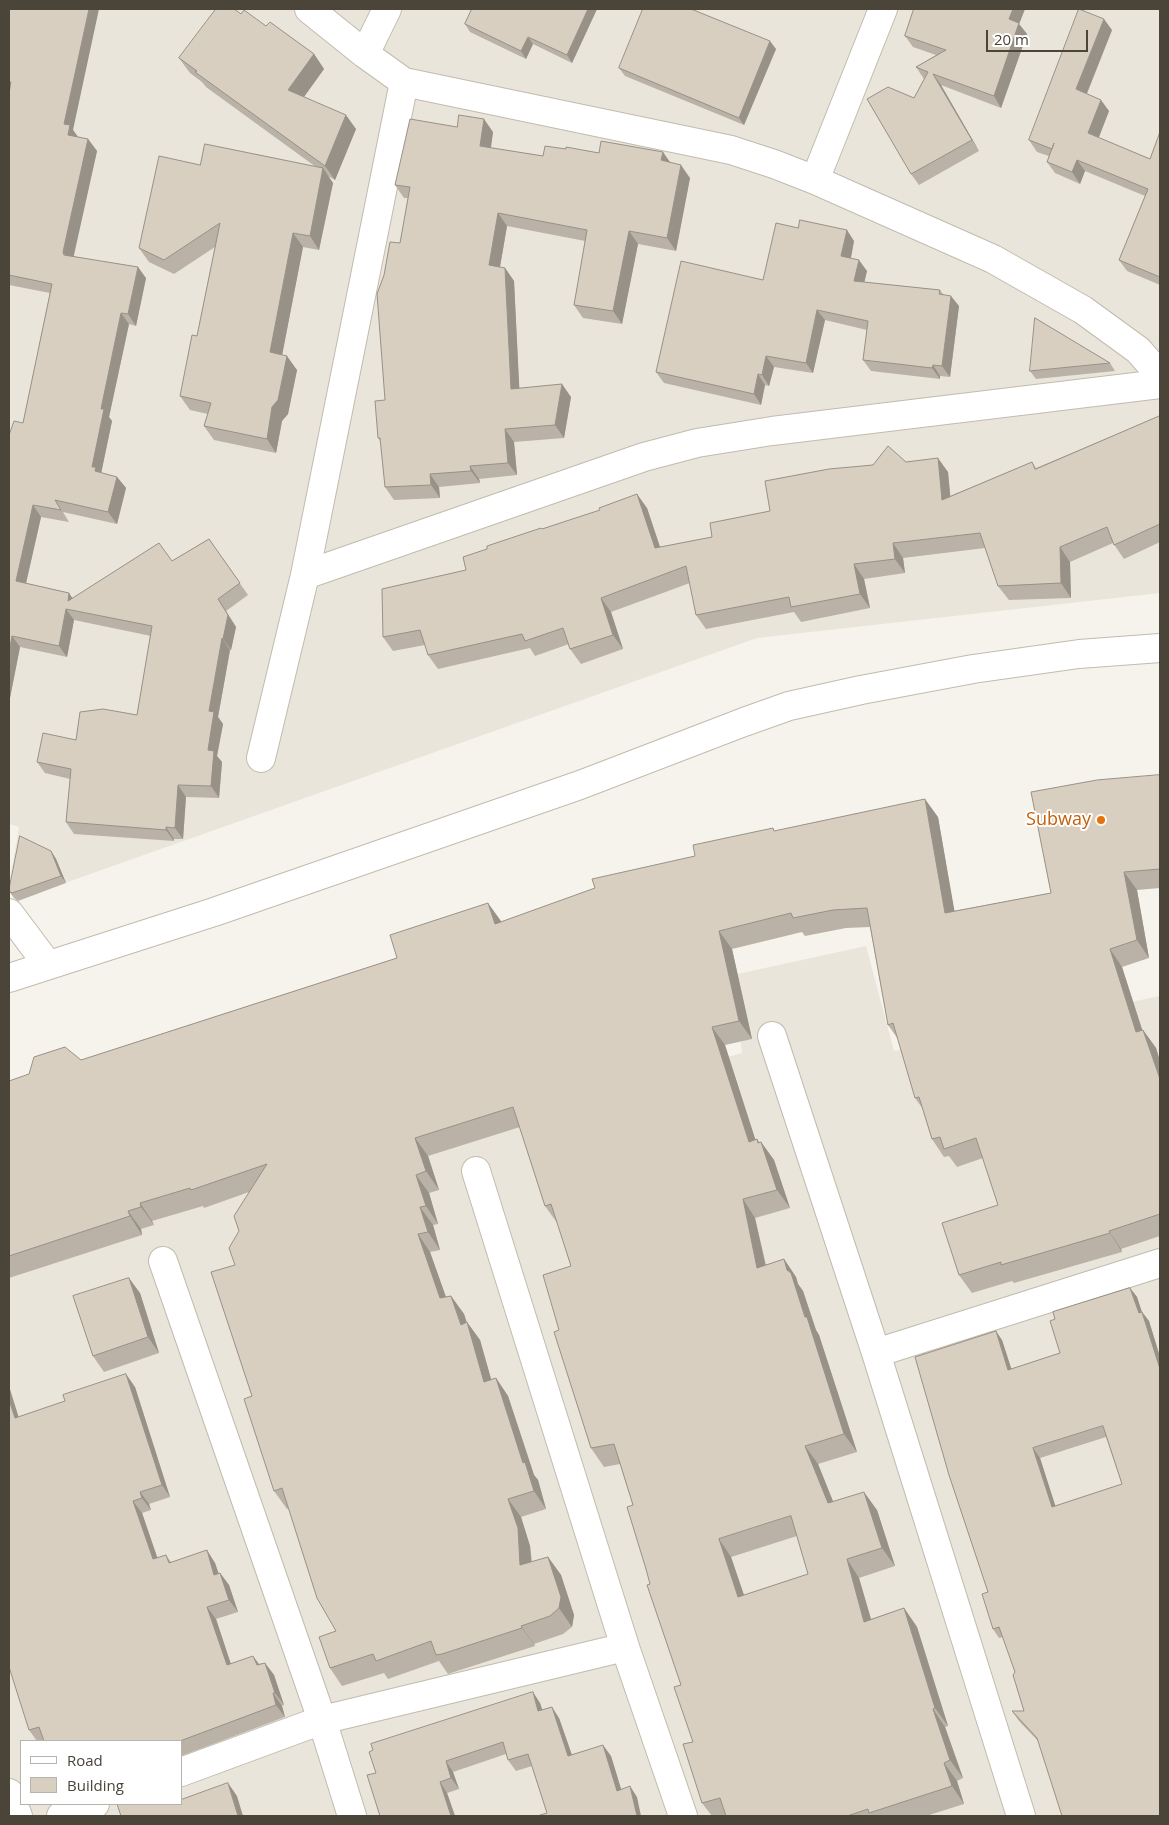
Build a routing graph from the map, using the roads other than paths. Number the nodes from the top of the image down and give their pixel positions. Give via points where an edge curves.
1 (309, 9) edge
2 (387, 9) edge
3 (883, 9) edge
4 (365, 54) junction
5 (404, 82) junction
6 (815, 180) junction
7 (1160, 374) edge
8 (1160, 384) edge
9 (305, 575) junction
10 (1160, 648) edge
11 (261, 758) dead end
12 (9, 913) edge
13 (48, 965) junction
14 (9, 978) edge
15 (772, 1036) dead end
16 (476, 1171) dead end
17 (163, 1261) dead end
18 (1160, 1263) edge
19 (876, 1353) junction
20 (625, 1647) junction
21 (322, 1720) junction
22 (182, 1772) edge
23 (9, 1793) edge
24 (92, 1805) edge
25 (1017, 1815) edge
26 (18, 1816) edge
27 (61, 1816) edge
28 (352, 1816) edge
29 (683, 1816) edge

1 - 4 street
2 - 4 street
3 - 6 street
4 - 5 street
5 - 6 street via 731,150
5 - 9 street
6 - 7 street via 993,259 1083,310 1138,350
8 - 9 street via 772,431 676,448
9 - 11 street
10 - 13 street via 1079,654 973,669 789,706 580,785 214,912
12 - 13 street
13 - 14 street
15 - 19 street
16 - 20 street
17 - 21 street
18 - 19 street
19 - 25 street
20 - 21 street
20 - 29 street
21 - 22 street
21 - 28 street
23 - 26 street
24 - 27 street

